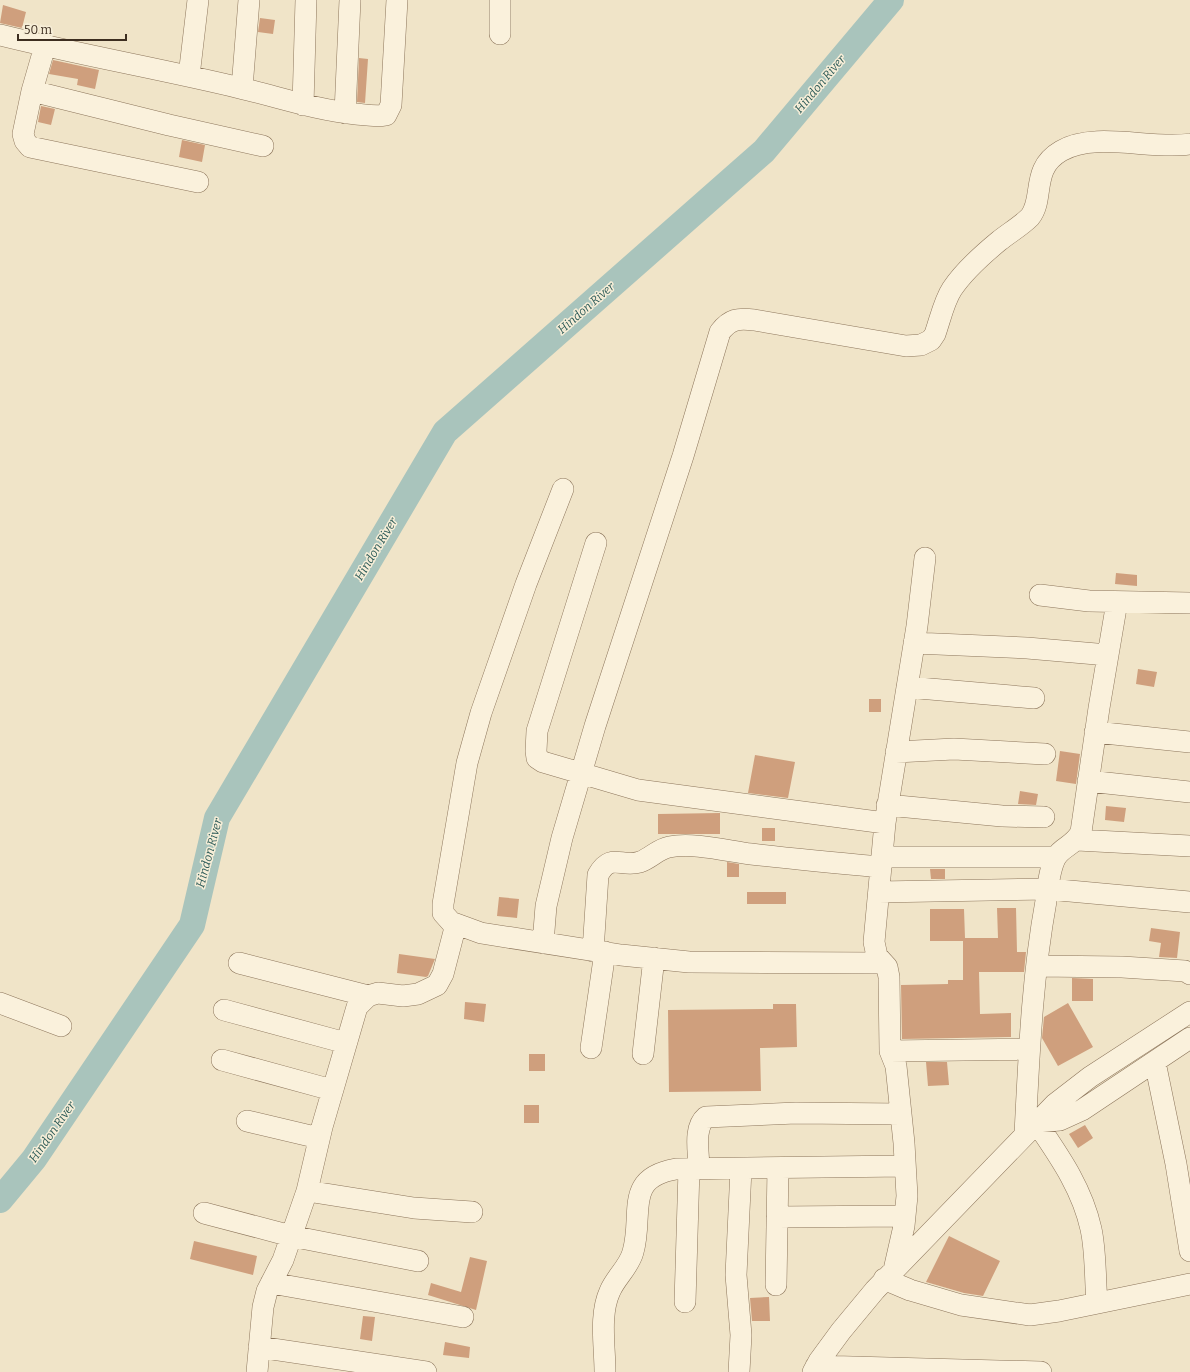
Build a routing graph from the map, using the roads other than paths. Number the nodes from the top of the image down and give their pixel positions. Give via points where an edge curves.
1 (198, 0) edge
2 (249, 0) edge
3 (306, 0) edge
4 (350, 0) edge
5 (397, 0) edge
6 (500, 0) edge
7 (500, 34) dead end
8 (0, 35) edge
9 (45, 46) junction
10 (189, 76) junction
11 (242, 88) junction
12 (32, 91) junction
13 (303, 105) junction
14 (345, 113) junction
15 (1190, 144) edge
16 (263, 146) dead end
17 (198, 182) dead end
18 (564, 489) dead end
19 (596, 543) dead end
20 (925, 558) dead end
21 (1040, 595) dead end
22 (1117, 602) junction
23 (1190, 603) edge
24 (914, 643) junction
25 (1108, 655) junction
26 (907, 687) junction
27 (1034, 698) dead end
28 (1095, 732) junction
29 (1190, 742) edge
30 (896, 752) junction
31 (1046, 754) dead end
32 (581, 773) junction
33 (1088, 780) junction
34 (1190, 792) edge
35 (886, 814) junction
36 (1044, 818) dead end
37 (1077, 840) junction
38 (1190, 846) edge
39 (1056, 857) junction
40 (881, 862) junction
41 (1048, 889) junction
42 (879, 892) junction
43 (1190, 902) edge
44 (456, 924) junction
45 (543, 943) junction
46 (599, 951) junction
47 (654, 958) junction
48 (239, 963) dead end
49 (881, 963) junction
50 (1037, 966) junction
51 (1190, 974) edge
52 (368, 996) junction
53 (0, 1003) edge
54 (224, 1010) dead end
55 (1190, 1012) edge
56 (61, 1026) dead end
57 (1190, 1038) edge
58 (346, 1043) junction
59 (591, 1048) dead end
60 (1029, 1049) junction
61 (890, 1051) junction
62 (643, 1054) dead end
63 (222, 1060) dead end
64 (1155, 1062) junction
65 (332, 1090) junction
66 (901, 1114) junction
67 (247, 1121) dead end
68 (1030, 1128) junction
69 (319, 1138) junction
70 (905, 1166) junction
71 (778, 1168) junction
72 (694, 1169) junction
73 (741, 1169) junction
74 (307, 1191) junction
75 (472, 1212) dead end
76 (204, 1213) dead end
77 (904, 1216) junction
78 (777, 1217) junction
79 (291, 1236) junction
80 (1190, 1251) edge
81 (418, 1261) dead end
82 (889, 1274) junction
83 (272, 1283) junction
84 (1190, 1284) edge
85 (776, 1285) dead end
86 (685, 1302) dead end
87 (1097, 1303) junction
88 (463, 1317) dead end
89 (259, 1347) junction
90 (815, 1369) edge
91 (258, 1372) edge
92 (426, 1372) edge
93 (605, 1372) edge
94 (739, 1372) edge
95 (1041, 1372) edge

1 - 10 street
2 - 11 street
3 - 13 street
4 - 14 street
5 - 14 street via 391,105 386,115 378,117
6 - 7 street
8 - 9 street
9 - 10 street
9 - 12 street
10 - 11 street
11 - 13 street
12 - 16 street
12 - 17 street via 23,134 30,147
13 - 14 street
15 - 32 street via 1163,146 1102,141 1081,144 1061,151 1040,174 1035,204 1030,216 960,278 951,290 935,334 931,340 921,345 906,346 868,341 739,318 726,325 720,332
18 - 44 street via 499,658 467,763 443,904 443,913 450,922
19 - 32 street via 539,724 536,751 537,758 543,762
20 - 24 street
21 - 22 street
22 - 23 street
22 - 25 street
24 - 25 street
24 - 26 street
25 - 28 street
26 - 27 street
26 - 30 street
28 - 29 street
28 - 33 street
30 - 31 street via 954,750
30 - 35 street
32 - 35 street via 638,790
32 - 45 street via 546,906
33 - 34 street
33 - 37 street via 1081,832
35 - 36 street
35 - 40 street
37 - 38 street
37 - 39 street
39 - 40 street
39 - 41 street
40 - 42 street
40 - 46 street via 794,859 692,846 660,849 641,862 609,862 598,875
41 - 42 street
41 - 43 street
41 - 50 street
42 - 49 street via 874,942
44 - 45 street via 480,933
44 - 52 street via 437,985 418,994 403,996 378,993
45 - 46 street
46 - 47 street
46 - 59 street
47 - 49 street via 689,962
47 - 62 street
48 - 52 street
49 - 61 street via 887,967 889,977
50 - 51 street via 1147,967 1185,971
50 - 60 street
52 - 58 street via 357,1006
53 - 56 street
54 - 58 street
55 - 68 street via 1090,1076
57 - 64 street
58 - 65 street
60 - 61 street
60 - 68 street
61 - 66 street via 896,1066
63 - 65 street
64 - 68 street via 1082,1110 1060,1120
64 - 80 street via 1176,1164
65 - 69 street
66 - 70 street
66 - 72 street via 706,1117 700,1121
67 - 69 street
68 - 82 street
68 - 87 street via 1075,1182 1091,1231
69 - 74 street
70 - 71 street
70 - 77 street via 907,1196
71 - 73 street
71 - 78 street
72 - 73 street
72 - 86 street
72 - 93 street via 662,1171 650,1177 643,1186 631,1261 611,1288 604,1312
73 - 94 street via 736,1275 741,1335
74 - 75 street via 414,1208
74 - 79 street
76 - 79 street
77 - 78 street
77 - 82 street
78 - 85 street
79 - 81 street
79 - 83 street
82 - 87 street via 910,1290 961,1305 1030,1315
82 - 90 street via 841,1331
83 - 88 street
83 - 89 street via 263,1307
84 - 87 street
89 - 91 street
89 - 92 street
90 - 95 street

